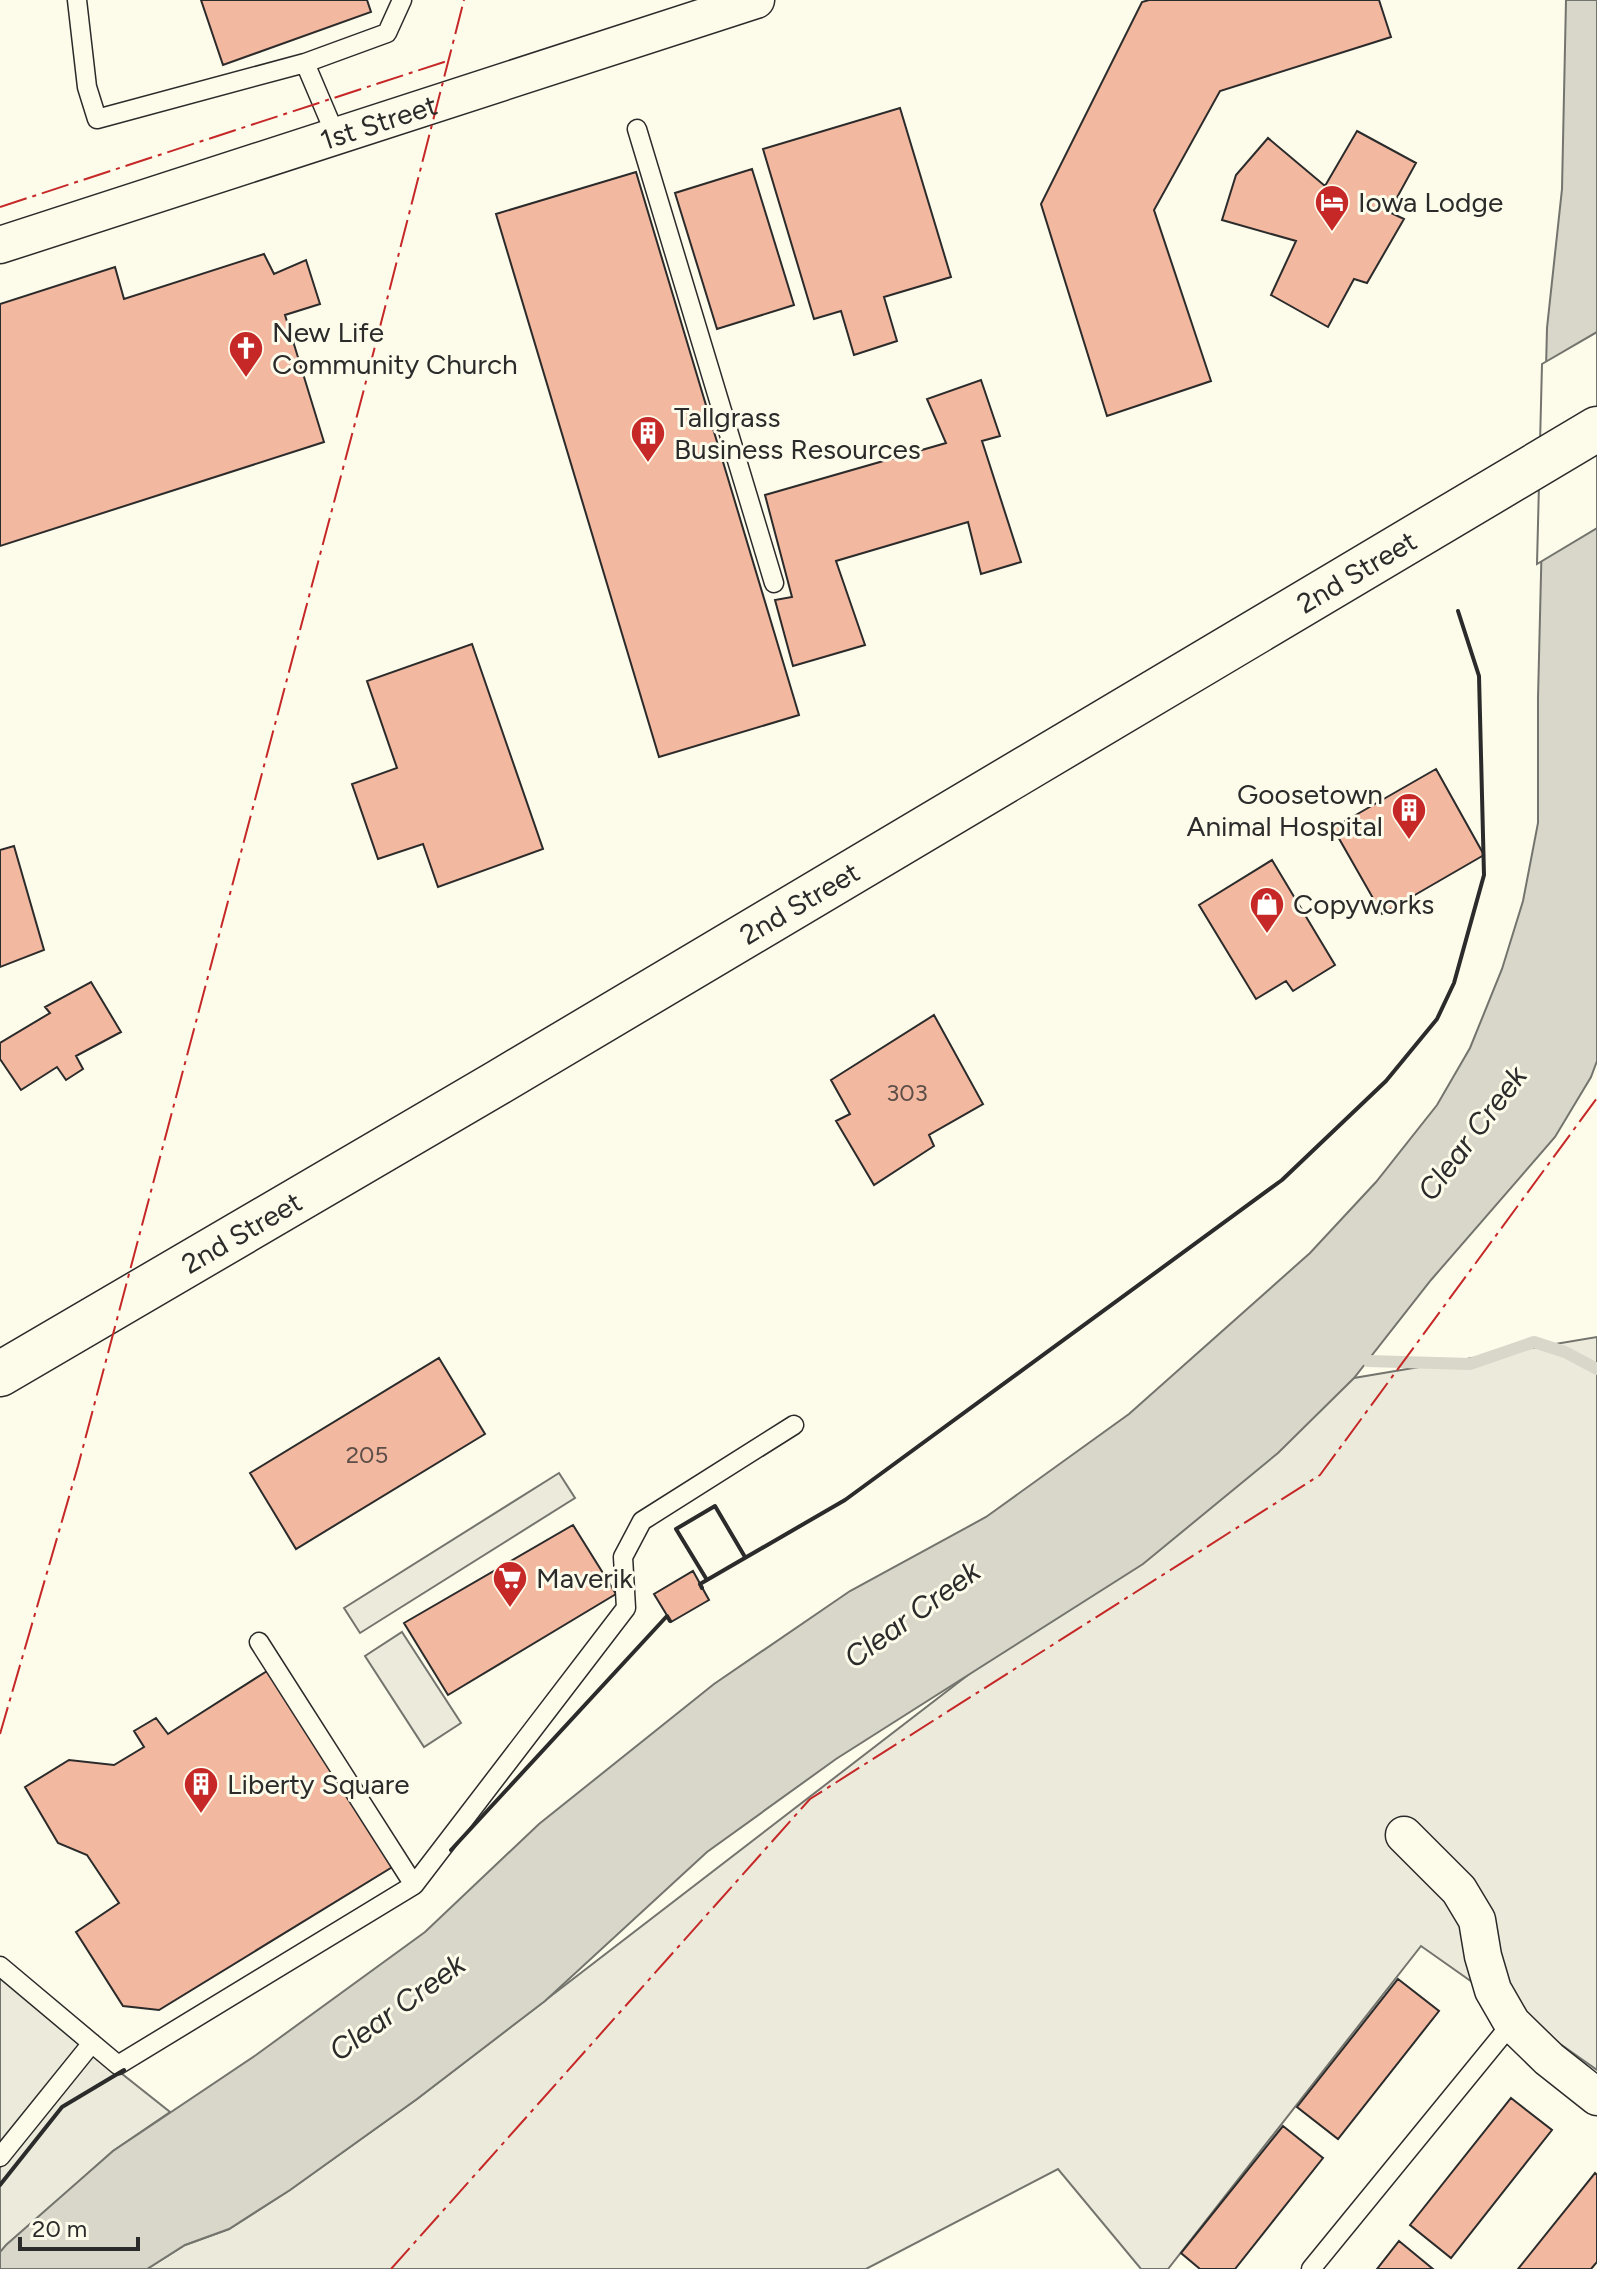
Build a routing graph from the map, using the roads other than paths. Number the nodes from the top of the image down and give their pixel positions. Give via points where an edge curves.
1 (77, 0) edge
2 (402, 0) edge
3 (756, 0) edge
4 (305, 63) junction
5 (637, 129) dead end
6 (336, 136) junction
7 (0, 245) edge
8 (1597, 429) edge
9 (774, 583) dead end
10 (0, 1374) edge
11 (794, 1425) dead end
12 (259, 1642) dead end
13 (1404, 1835) dead end
14 (414, 1885) junction
15 (0, 1966) edge
16 (1512, 2023) junction
17 (92, 2043) junction
18 (1597, 2097) edge
19 (0, 2157) edge
20 (1311, 2269) edge

1 - 4 lane via 87,87 97,119
2 - 4 lane via 387,33
3 - 6 street, 1st Street
4 - 6 lane
5 - 9 lane
6 - 7 street, 1st Street
8 - 10 main road, 2nd Street
11 - 14 lane via 642,1521 623,1557 626,1608
12 - 14 lane
13 - 16 street via 1459,1890 1477,1920 1493,1990
14 - 17 lane via 118,2065
15 - 17 lane
16 - 18 street
16 - 20 lane
17 - 19 lane

